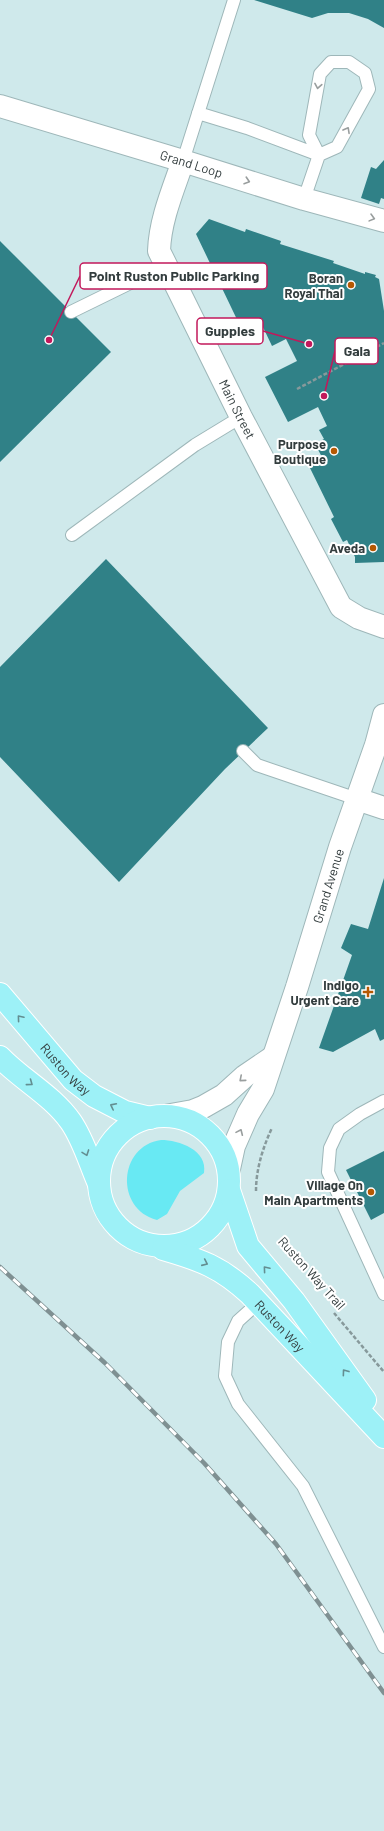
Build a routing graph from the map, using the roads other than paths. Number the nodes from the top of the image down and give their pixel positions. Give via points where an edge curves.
1 (234, 0) edge
2 (0, 106) edge
3 (198, 113) junction
4 (319, 155) junction
5 (183, 161) junction
6 (304, 199) junction
7 (384, 221) edge
8 (167, 265) junction
9 (71, 312) dead end
10 (241, 417) junction
11 (72, 535) dead end
12 (384, 627) edge
13 (384, 715) edge
14 (243, 751) dead end
15 (357, 799) junction
16 (384, 808) edge
17 (0, 994) edge
18 (0, 1057) edge
19 (273, 1057) junction
20 (384, 1101) edge
21 (158, 1117) junction
22 (229, 1180) junction
23 (99, 1184) junction
24 (154, 1246) junction
25 (384, 1293) edge
26 (258, 1303) junction
27 (384, 1426) edge
28 (384, 1437) edge
29 (384, 1647) edge

1 - 3 lane
2 - 5 street, Grand Loop
3 - 4 lane
3 - 5 lane
4 -> 4 lane via 337,147 369,89 366,73 349,62 331,62 320,74 309,136
4 - 6 lane
5 -> 6 street, Grand Loop
5 - 8 street, Main Street via 168,202 160,235 160,251
6 -> 7 street, Grand Loop
8 - 9 lane
8 - 10 street, Main Street
10 - 11 lane via 194,445
10 - 12 street, Main Street via 341,607 359,618
13 - 15 street, Grand Avenue
14 - 15 lane via 257,765
15 - 16 street
15 - 19 street, Grand Avenue
21 -> 17 main road, Ruston Way via 125,1112 94,1096 73,1080
18 -> 23 main road via 47,1097 71,1122
19 -> 21 street via 245,1076 224,1095 203,1107
22 -> 19 street, Grand Avenue via 234,1146 248,1114 263,1089
20 - 25 lane via 339,1129 330,1148 328,1172
21 - 22 main road via 183,1119 199,1126 213,1138 223,1152
21 - 23 main road via 126,1128 117,1137 103,1158
22 - 24 main road via 222,1211 209,1229 184,1244
27 -> 22 main road, Ruston Way via 294,1301 248,1246
23 - 24 main road via 102,1202 122,1232 137,1241
24 -> 26 main road, Ruston Way via 195,1258 219,1269 236,1281
26 - 28 main road, Ruston Way
26 - 29 lane via 238,1320 228,1342 225,1376 238,1404 303,1486

